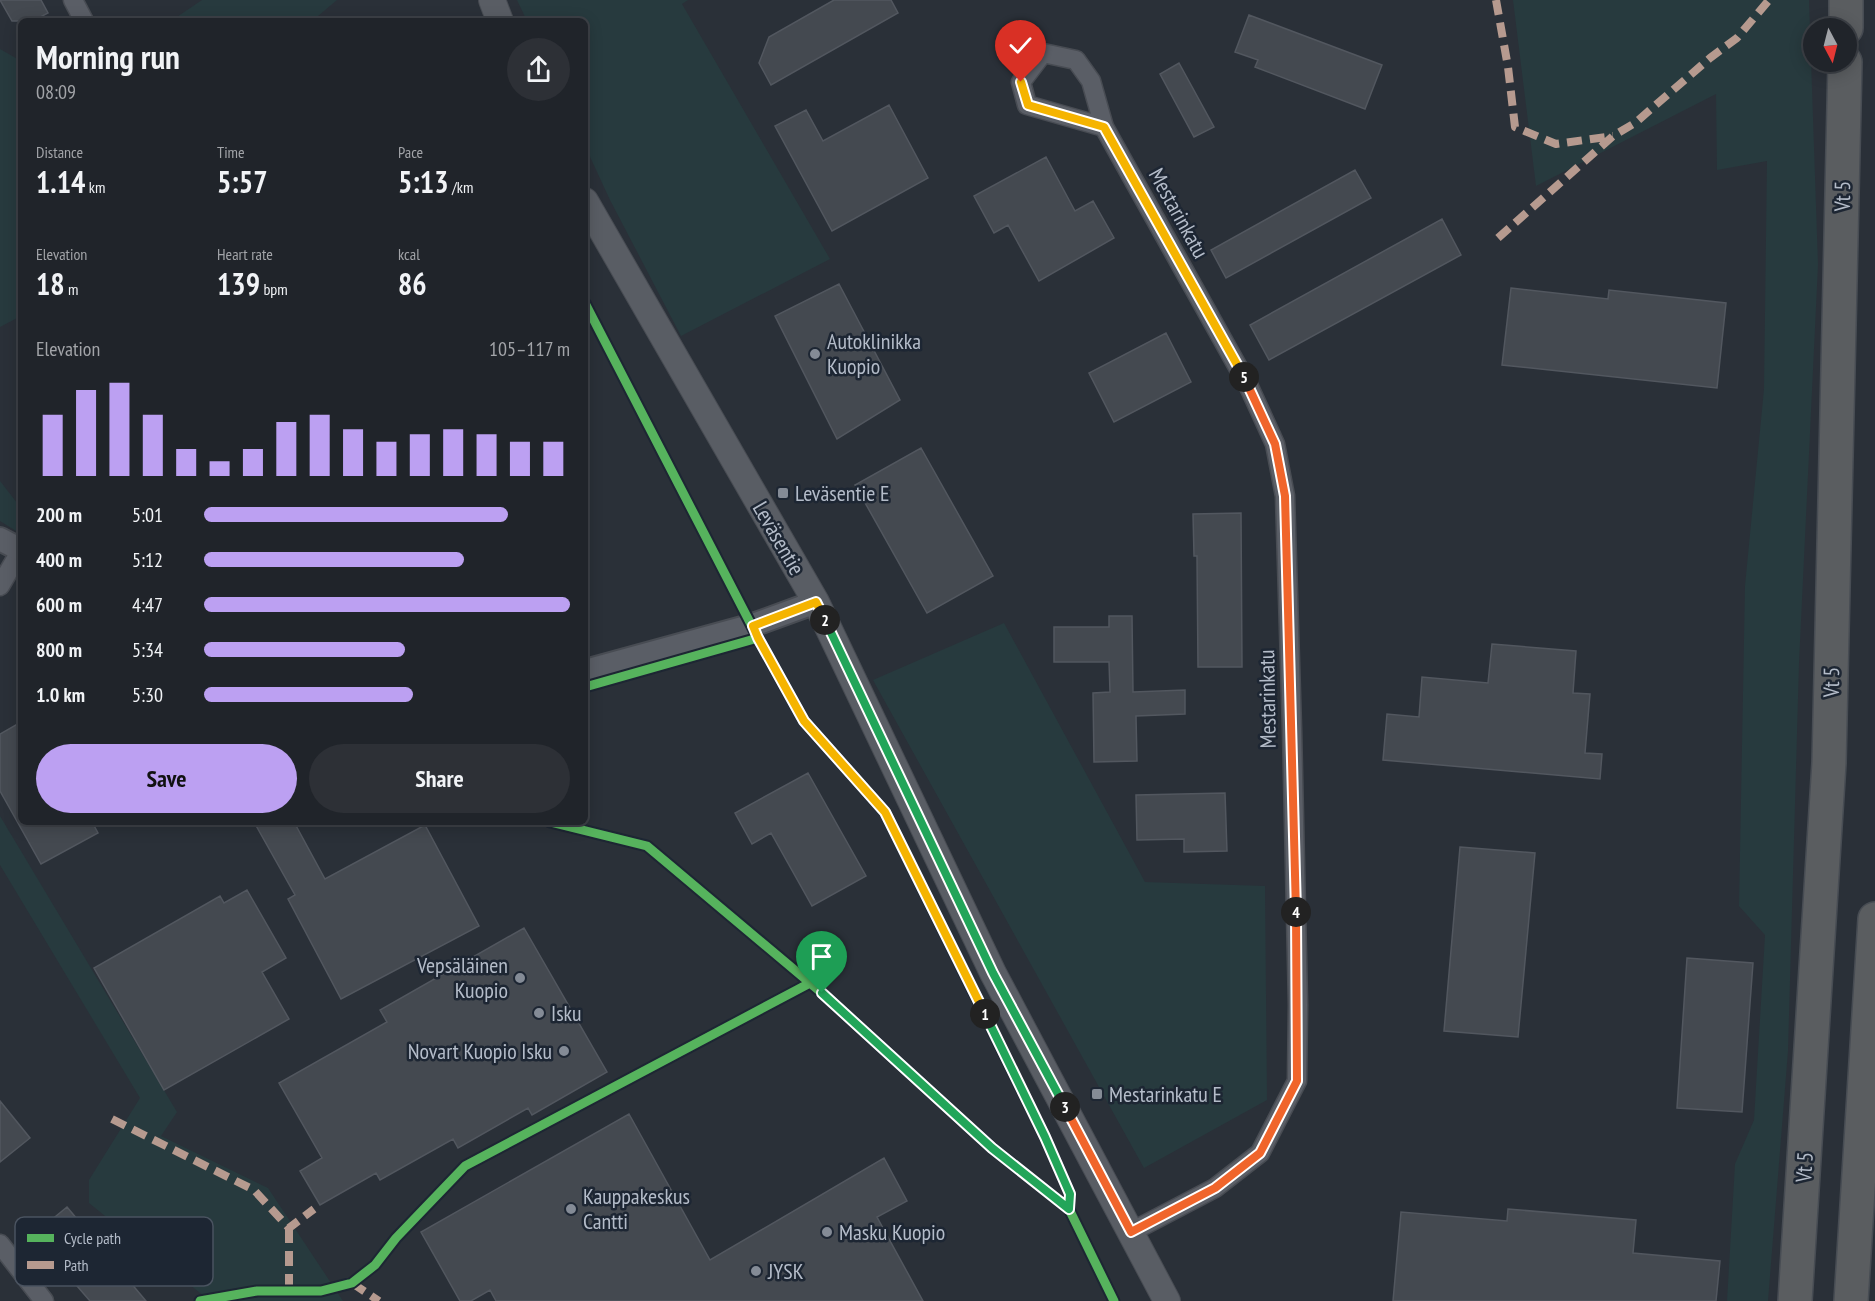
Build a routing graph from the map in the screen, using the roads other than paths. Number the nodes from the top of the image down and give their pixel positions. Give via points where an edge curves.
1 (73, 0) edge
2 (492, 0) edge
3 (1846, 0) edge
4 (82, 18) edge
5 (499, 18) edge
6 (1846, 18) edge
7 (1845, 72) edge
8 (1104, 127) junction
9 (588, 206) edge
10 (0, 539) edge
11 (18, 548) edge
12 (18, 555) edge
13 (0, 586) edge
14 (816, 602) junction
15 (588, 670) edge
16 (1875, 919) edge
17 (1131, 1232) junction
18 (0, 1244) edge
19 (15, 1263) edge
20 (32, 1286) edge
21 (44, 1301) edge
22 (1167, 1301) edge
23 (1795, 1301) edge
24 (1851, 1301) edge

1 - 4 street
2 - 5 main road
3 - 6 highway
7 - 23 highway, Vt 5 via 1829,763
8 - 8 street, Mestarinkatu via 1091,81 1076,60 1043,53 1021,82 1028,105
8 - 17 street, Mestarinkatu via 1249,387 1275,444 1285,496 1298,1005 1297,1081 1260,1153 1215,1188
9 - 14 main road, Leväsentie
10 - 11 street
12 - 13 street
14 - 15 street via 753,626
14 - 17 main road, Leväsentie via 993,973
16 - 24 highway
17 - 22 main road, Leväsentie
18 - 19 street
20 - 21 street

